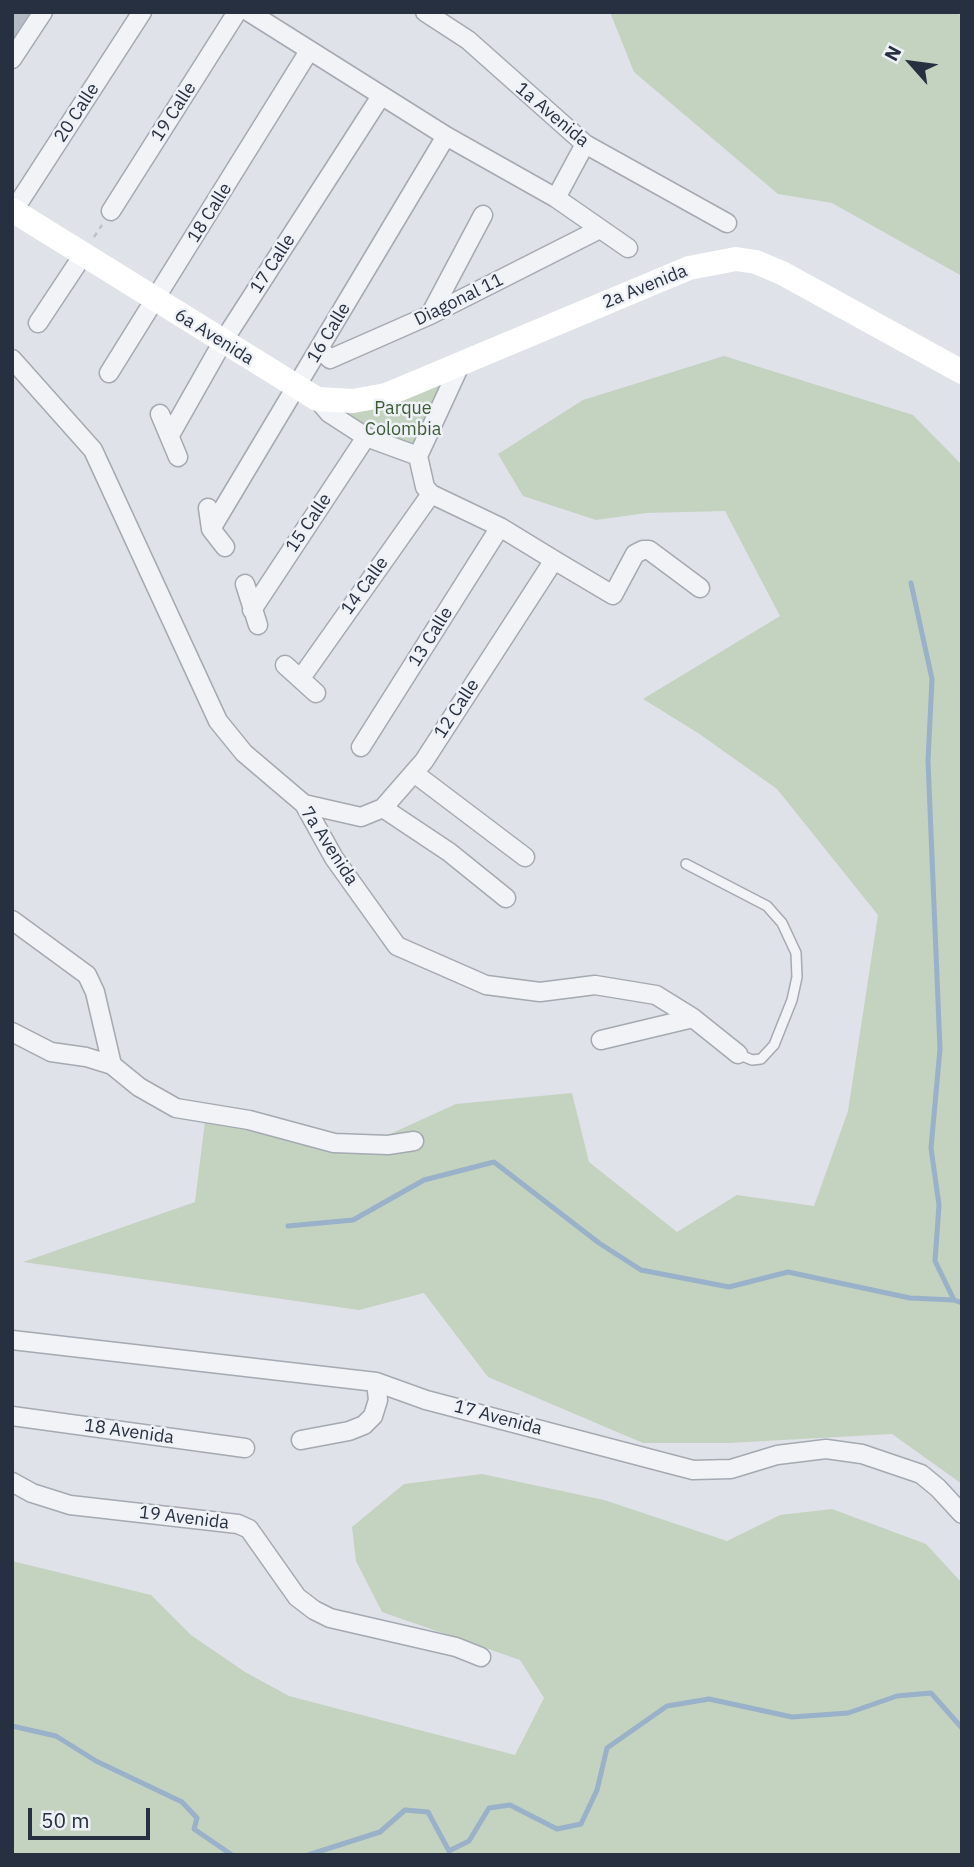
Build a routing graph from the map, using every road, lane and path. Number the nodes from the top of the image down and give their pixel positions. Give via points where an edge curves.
1 (43, 12) edge
2 (142, 12) edge
3 (237, 12) edge
4 (249, 12) edge
5 (425, 12) edge
6 (309, 51) junction
7 (12, 60) edge
8 (381, 96) junction
9 (446, 136) junction
10 (585, 144) junction
11 (556, 198) junction
12 (13, 211) edge
13 (111, 211) dead end
14 (483, 215) dead end
15 (727, 223) dead end
16 (598, 230) junction
17 (628, 248) dead end
18 (83, 255) junction
19 (156, 300) junction
20 (430, 315) junction
21 (38, 323) dead end
22 (222, 343) junction
23 (320, 349) junction
24 (12, 359) edge
25 (461, 363) junction
26 (962, 372) edge
27 (109, 373) dead end
28 (295, 388) junction
29 (317, 399) junction
30 (160, 414) dead end
31 (170, 435) junction
32 (366, 437) junction
33 (178, 457) dead end
34 (420, 464) junction
35 (431, 494) junction
36 (208, 508) dead end
37 (500, 527) junction
38 (211, 529) junction
39 (225, 547) dead end
40 (554, 560) junction
41 (245, 584) dead end
42 (700, 589) dead end
43 (285, 665) dead end
44 (301, 678) junction
45 (316, 693) dead end
46 (361, 747) dead end
47 (414, 773) junction
48 (303, 804) junction
49 (383, 808) junction
50 (525, 857) dead end
51 (686, 864) dead end
52 (506, 898) dead end
53 (12, 920) edge
54 (692, 1018) junction
55 (12, 1032) edge
56 (601, 1040) dead end
57 (745, 1057) joint
58 (113, 1065) junction
59 (414, 1141) dead end
60 (12, 1340) edge
61 (376, 1382) junction
62 (12, 1416) edge
63 (300, 1440) dead end
64 (245, 1448) dead end
65 (12, 1482) edge
66 (962, 1514) edge
67 (481, 1657) dead end

1 - 7 street
2 - 12 street, 20 Calle
3 - 13 street, 19 Calle
4 - 6 street
5 - 10 street, 1a Avenida via 468,40
6 - 8 street
6 - 19 street, 18 Calle
8 - 9 street
8 - 22 street, 17 Calle
9 - 11 street
9 - 23 street, 16 Calle
10 - 11 street
10 - 15 street, 1a Avenida
11 - 16 street
12 - 18 main road, 6a Avenida
14 - 20 street
16 - 17 street
16 - 20 street, Diagonal 11
18 - 19 main road, 6a Avenida
18 - 21 street
19 - 22 main road, 6a Avenida
19 - 27 street, 18 Calle
20 - 23 street, Diagonal 11 via 330,359
22 - 28 main road, 6a Avenida
22 - 31 street, 17 Calle
23 - 28 street, 16 Calle
24 - 48 street, 7a Avenida via 93,450 218,721 244,753
25 - 26 main road, 2a Avenida via 690,268 736,259 782,273
25 - 29 main road, 2a Avenida via 372,399
25 - 34 street
28 - 29 main road, 6a Avenida
28 - 38 street, 16 Calle
29 - 32 street, 6a Avenida via 329,413
30 - 31 street
31 - 33 street
32 - 34 street, 6a Avenida
32 - 41 street, 15 Calle via 255,617
34 - 35 street
35 - 37 street
35 - 44 street, 14 Calle
36 - 38 street
37 - 40 street
37 - 46 street, 13 Calle
38 - 39 street
40 - 42 street via 613,595 635,554 649,550
40 - 47 street, 12 Calle
43 - 44 street
44 - 45 street
47 - 49 street, 12 Calle
47 - 50 street
48 - 49 street via 361,817
48 - 54 street, 7a Avenida via 334,858 397,946 486,985 540,992 595,985 656,995
49 - 52 street
51 - 57 lane via 767,906 782,923 796,953 797,976 783,1025 767,1055
53 - 58 street via 87,975
54 - 56 street
54 - 57 street, 7a Avenida
55 - 58 street via 51,1052
58 - 59 street via 139,1087 176,1108 249,1120 334,1143
60 - 61 street, 17 Avenida
61 - 63 street via 378,1400 373,1416 363,1424
61 - 66 street, 17 Avenida via 426,1400 694,1470 731,1469 777,1455 826,1449 862,1454 921,1475
62 - 64 street, 18 Avenida
65 - 67 street, 19 Avenida via 70,1505 238,1524 249,1530 297,1597 314,1610

